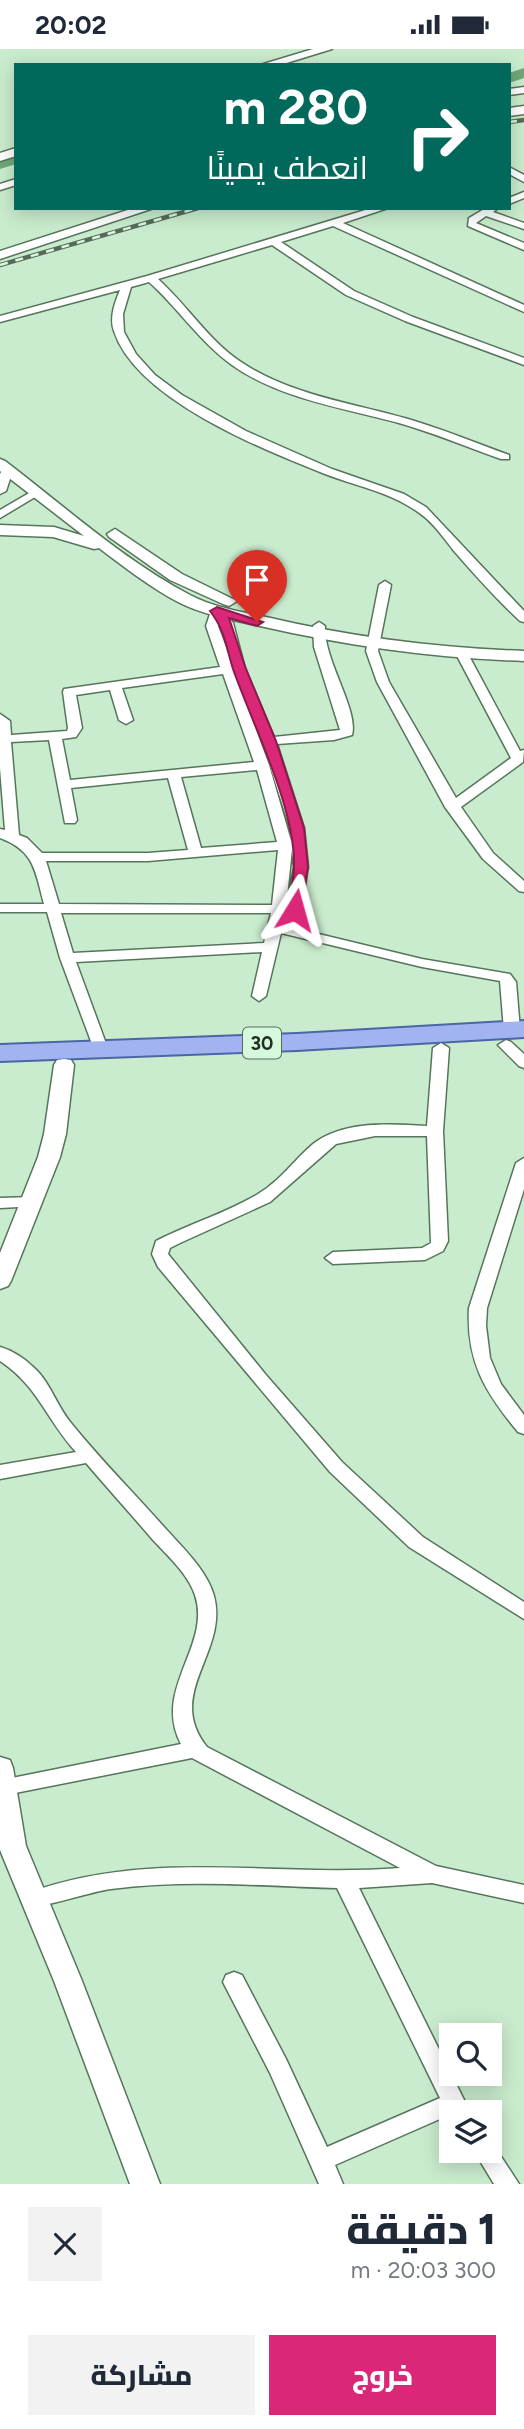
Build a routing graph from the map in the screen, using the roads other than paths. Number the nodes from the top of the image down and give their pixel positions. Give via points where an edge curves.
1 (326, 49) edge
2 (273, 63) edge
3 (142, 210) edge
4 (376, 210) edge
5 (489, 210) edge
6 (334, 223) junction
7 (524, 226) edge
8 (275, 242) junction
9 (524, 247) edge
10 (0, 254) edge
11 (151, 278) junction
12 (126, 285) junction
13 (524, 309) edge
14 (0, 319) edge
15 (524, 362) edge
16 (0, 449) edge
17 (505, 457) dead end
18 (3, 467) edge
19 (41, 488) junction
20 (0, 491) edge
21 (0, 515) edge
22 (0, 530) edge
23 (119, 555) junction
24 (385, 585) dead end
25 (222, 605) junction
26 (524, 618) edge
27 (318, 630) junction
28 (379, 642) junction
29 (463, 654) junction
30 (524, 656) edge
31 (226, 670) junction
32 (115, 687) junction
33 (0, 718) edge
34 (126, 720) dead end
35 (55, 736) junction
36 (3, 739) junction
37 (269, 741) junction
38 (521, 757) edge
39 (262, 765) junction
40 (174, 775) junction
41 (64, 785) junction
42 (452, 807) junction
43 (71, 820) dead end
44 (6, 834) edge
45 (300, 845) junction
46 (285, 846) junction
47 (195, 854) junction
48 (38, 857) junction
49 (524, 888) edge
50 (0, 908) edge
51 (51, 908) junction
52 (279, 909) junction
53 (274, 927) junction
54 (290, 931) junction
55 (269, 947) junction
56 (67, 958) junction
57 (259, 996) dead end
58 (518, 1042) edge
59 (441, 1048) junction
60 (100, 1049) junction
61 (0, 1053) edge
62 (64, 1065) junction
63 (0, 1067) edge
64 (435, 1131) junction
65 (524, 1163) edge
66 (32, 1202) junction
67 (0, 1203) edge
68 (516, 1218) edge
69 (333, 1258) dead end
70 (0, 1281) edge
71 (0, 1353) edge
72 (516, 1408) edge
73 (524, 1427) edge
74 (90, 1456) junction
75 (0, 1472) edge
76 (524, 1612) edge
77 (197, 1749) junction
78 (1, 1778) edge
79 (6, 1849) edge
80 (432, 1874) junction
81 (344, 1879) junction
82 (524, 1894) edge
83 (35, 1899) junction
84 (234, 1982) dead end
85 (452, 2100) edge
86 (439, 2115) edge
87 (322, 2160) junction
88 (493, 2163) edge
89 (145, 2184) edge
90 (331, 2184) edge
91 (507, 2184) edge

1 - 2 street
3 - 10 street
4 - 6 street
5 - 7 street
5 - 9 street via 472,220 472,225
6 - 8 street
6 - 13 street
8 - 11 street
8 - 15 street via 350,293
11 - 12 street
11 - 17 street via 208,340 237,364 270,382 407,422
12 - 14 street
12 - 26 street via 118,331 131,354 162,386 243,433 422,509
16 - 19 street
18 - 19 street
18 - 20 street
19 - 21 street
19 - 23 street
19 - 25 street
22 - 23 street via 54,532
23 - 25 street via 173,592
24 - 28 street
25 - 27 street
25 - 31 street via 212,626
25 - 37 street via 239,669
27 - 28 street
27 - 37 street via 347,731
28 - 29 street
28 - 42 street via 373,655 383,682
29 - 30 street
29 - 38 street
31 - 32 street
31 - 39 street
32 - 34 street
32 - 35 street via 69,692 75,728 71,734
33 - 36 street
35 - 36 street
35 - 41 street
36 - 44 street
37 - 45 street
38 - 42 street
39 - 40 street
39 - 46 street
40 - 41 street
40 - 47 street
41 - 43 street
42 - 49 street via 488,856
44 - 48 street via 22,841
45 - 46 street
45 - 54 street via 301,867
46 - 47 street
46 - 52 street
47 - 48 street
48 - 51 street
50 - 51 street
51 - 52 street
51 - 56 street
52 - 53 street
53 - 54 street
53 - 55 street
54 - 58 street via 505,978
55 - 56 street
55 - 57 street
56 - 60 street
58 - 59 main road, 30
58 - 60 main road, 30
59 - 62 main road, 30
59 - 64 street
60 - 61 main road, 30
62 - 63 main road, 30
62 - 66 street via 55,1134
64 - 69 street via 437,1247 425,1254
64 - 76 street via 336,1137 320,1147 284,1185 174,1238 162,1245 160,1254 336,1468 416,1542
65 - 68 street
66 - 67 street
66 - 70 street
68 - 72 street via 478,1308 475,1332 488,1378
71 - 74 street via 38,1383 63,1426
72 - 73 street
74 - 75 street
74 - 77 street via 186,1564 204,1594 208,1623 185,1688 181,1716 187,1739
77 - 78 street
77 - 80 street
78 - 79 street
79 - 83 street
80 - 81 street
80 - 82 street
81 - 83 street via 172,1874 60,1889
81 - 85 street
83 - 89 street
84 - 87 street
86 - 87 street
87 - 90 street
88 - 91 street

